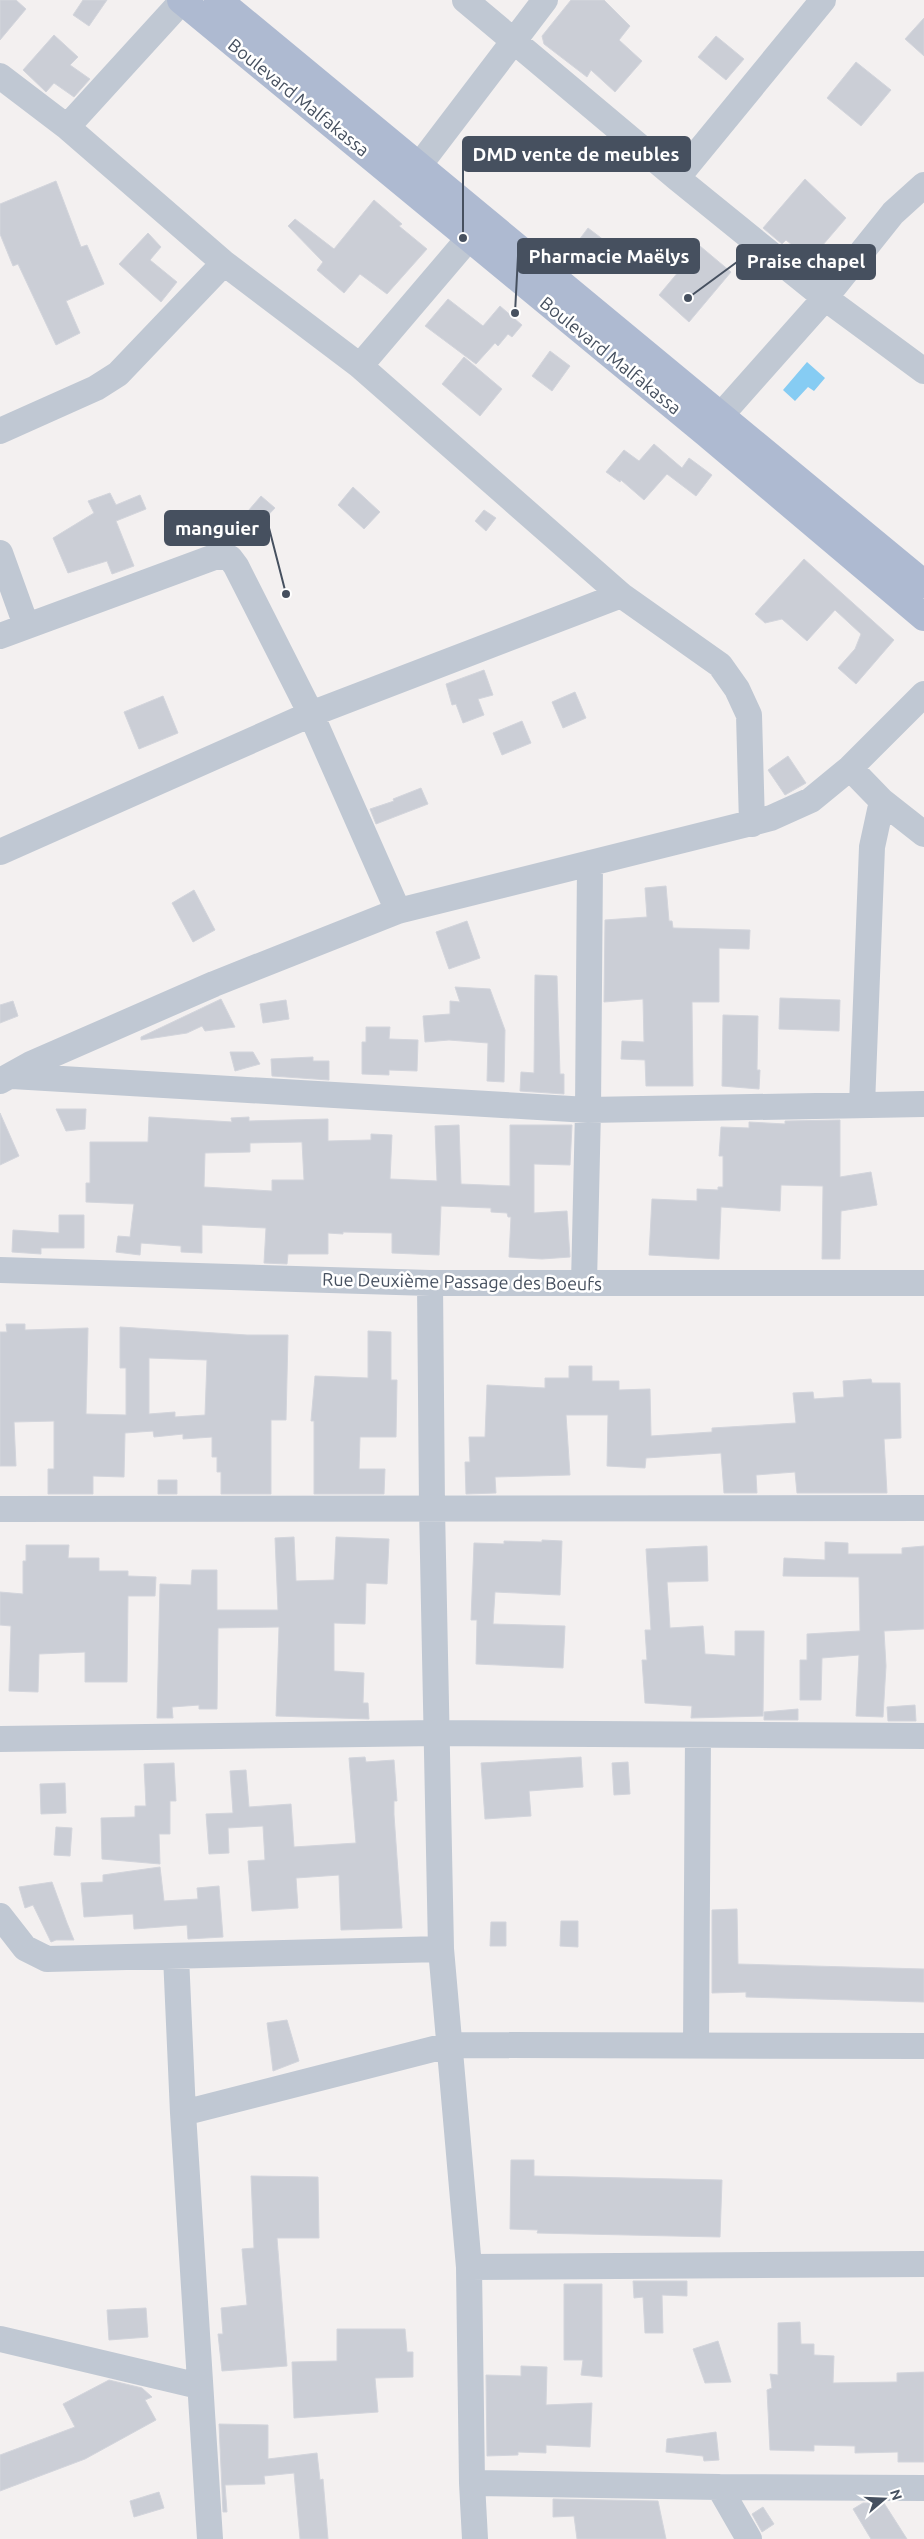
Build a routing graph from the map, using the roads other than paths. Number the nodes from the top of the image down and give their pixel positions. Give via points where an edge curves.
1 (182, 0) edge
2 (218, 0) edge
3 (465, 0) edge
4 (546, 0) edge
5 (823, 0) edge
6 (514, 41) junction
7 (0, 76) edge
8 (67, 127) junction
9 (411, 174) junction
10 (677, 178) junction
11 (924, 185) edge
12 (469, 238) junction
13 (224, 262) junction
14 (825, 298) junction
15 (360, 366) junction
16 (924, 371) edge
17 (714, 424) junction
18 (0, 431) edge
19 (0, 553) edge
20 (924, 584) edge
21 (621, 595) junction
22 (924, 617) edge
23 (26, 625) junction
24 (0, 636) edge
25 (924, 694) edge
26 (311, 714) junction
27 (850, 768) junction
28 (882, 801) junction
29 (752, 824) junction
30 (924, 834) edge
31 (0, 852) edge
32 (590, 864) junction
33 (398, 911) junction
34 (6, 1078) edge
35 (862, 1104) junction
36 (924, 1104) edge
37 (588, 1110) junction
38 (0, 1270) edge
39 (924, 1282) edge
40 (430, 1283) junction
41 (584, 1283) junction
42 (432, 1508) junction
43 (924, 1508) edge
44 (0, 1509) edge
45 (437, 1733) junction
46 (698, 1735) junction
47 (924, 1736) edge
48 (0, 1739) edge
49 (0, 1916) edge
50 (441, 1949) junction
51 (176, 1956) junction
52 (449, 2045) junction
53 (696, 2045) junction
54 (924, 2046) edge
55 (183, 2113) junction
56 (924, 2264) edge
57 (469, 2267) junction
58 (0, 2339) edge
59 (199, 2386) junction
60 (472, 2483) junction
61 (719, 2487) junction
62 (924, 2488) edge
63 (210, 2539) edge
64 (475, 2539) edge
65 (749, 2539) edge

1 - 8 street
1 - 9 main road, Boulevard Malfakassa
2 - 9 main road, Boulevard Malfakassa
3 - 6 street
4 - 6 street
5 - 10 street
6 - 9 street
6 - 10 street
7 - 8 street
8 - 13 street
9 - 12 main road, Boulevard Malfakassa
9 - 17 main road, Boulevard Malfakassa
10 - 14 street
11 - 14 street via 893,213
12 - 15 street
12 - 17 main road, Boulevard Malfakassa
13 - 15 street
13 - 18 street via 118,374 96,388
14 - 16 street
14 - 17 street
15 - 21 street
17 - 20 main road, Boulevard Malfakassa
17 - 22 main road, Boulevard Malfakassa
19 - 23 street
21 - 26 street
21 - 29 street via 720,665 737,689 749,716
23 - 24 street
23 - 26 street via 217,556 230,558
25 - 27 street
26 - 31 street
26 - 33 street
27 - 28 street
27 - 29 street via 811,800
28 - 30 street
28 - 35 street via 872,847
29 - 32 street
32 - 33 street
32 - 37 street
33 - 34 street via 204,988 30,1064
34 - 37 street
35 - 36 street
35 - 37 street
37 - 41 street
38 - 40 street, Rue Deuxième Passage des Boeufs
39 - 41 street, Rue Deuxième Passage des Boeufs
40 - 41 street, Rue Deuxième Passage des Boeufs
40 - 42 street
42 - 43 street
42 - 44 street
42 - 45 street
45 - 46 street
45 - 48 street
45 - 50 street
46 - 47 street
46 - 53 street
49 - 51 street via 25,1948 48,1959
50 - 51 street
50 - 52 street
51 - 55 street
52 - 53 street
52 - 55 street
52 - 57 street
53 - 54 street
55 - 59 street
56 - 57 street
57 - 60 street
58 - 59 street
59 - 63 street
60 - 61 street
60 - 64 street
61 - 62 street
61 - 65 street

